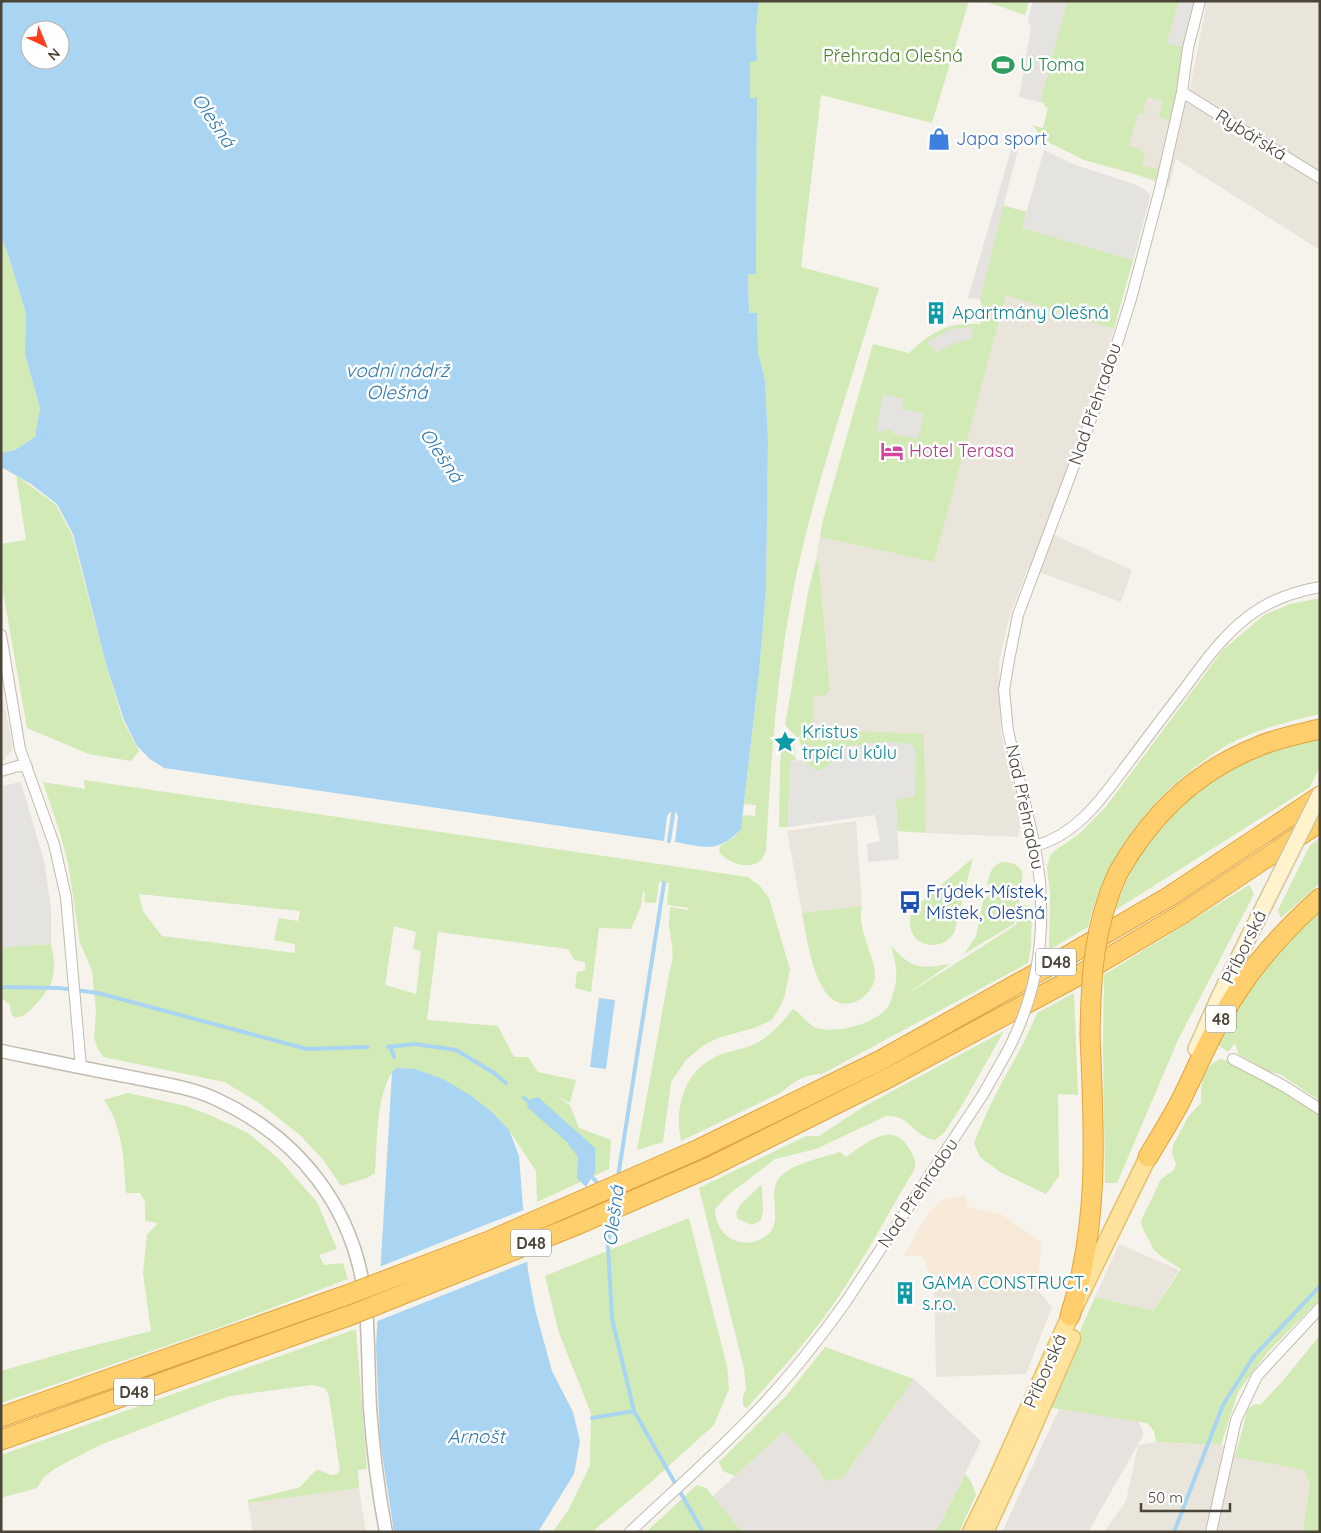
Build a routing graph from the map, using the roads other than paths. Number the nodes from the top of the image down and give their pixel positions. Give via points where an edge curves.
1 (1200, 1) edge
2 (1182, 92) junction
3 (1320, 178) edge
4 (1320, 587) edge
5 (1, 635) edge
6 (1320, 729) edge
7 (27, 767) junction
8 (1, 771) edge
9 (1320, 795) edge
10 (1320, 822) edge
11 (1035, 846) junction
12 (1320, 898) edge
13 (1, 1051) edge
14 (1233, 1059) dead end
15 (81, 1067) junction
16 (1320, 1109) edge
17 (1148, 1157) junction
18 (1320, 1308) edge
19 (1070, 1316) junction
20 (1, 1417) edge
21 (1, 1440) edge
22 (386, 1532) edge
23 (630, 1532) edge
24 (971, 1532) edge
25 (984, 1532) edge
26 (1211, 1532) edge

1 - 2 street, Nad Přehradou via 1188,48
2 - 3 street, Rybářská
2 - 11 street, Nad Přehradou via 1131,299 1109,369 1018,615 1009,660 1004,690 1008,731
4 - 11 street via 1276,600 1233,629 1197,671 1090,812 1067,831
5 - 7 street via 20,749
6 - 19 highway, bridge via 1257,746 1200,777 1153,820 1128,855 1105,903 1092,974 1090,1035 1094,1114 1090,1222 1083,1269
7 - 8 street
7 - 15 street via 54,844 66,897
9 - 17 main road, Příborská, bridge via 1220,995
9 - 20 highway, D48, bridge via 1170,896 1068,956 881,1060 701,1148 489,1241 344,1296
10 - 21 highway, D48, bridge via 1182,914 1076,977 890,1078 710,1166 572,1227 351,1315
11 - 23 street, Nad Přehradou, bridge via 1041,905 1040,946 1033,988 1018,1030 982,1096 823,1334 769,1398
12 - 17 highway, 48 via 1288,926 1238,990
13 - 15 street
14 - 16 street
15 - 22 street via 214,1098 281,1139 319,1179 349,1232 365,1298 373,1441
17 - 19 main road, Příborská / 48
17 - 25 main road, Příborská / 48 via 1027,1441
18 - 26 street via 1257,1376 1236,1420
19 - 24 main road, Příborská / 48

